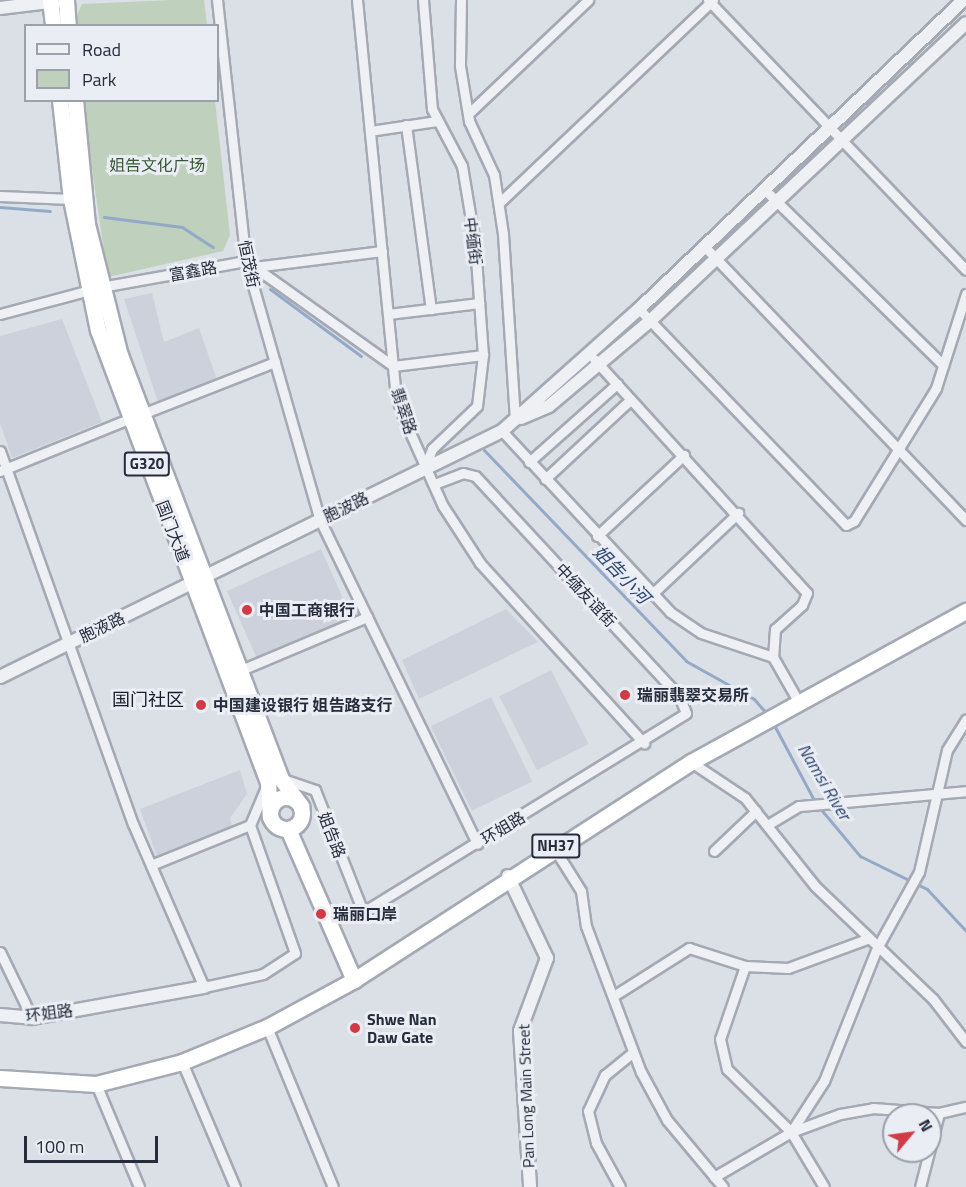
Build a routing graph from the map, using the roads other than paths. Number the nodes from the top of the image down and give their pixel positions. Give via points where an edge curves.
1 (60, 0) edge
2 (217, 0) edge
3 (357, 0) edge
4 (423, 0) edge
5 (469, 0) edge
6 (588, 0) edge
7 (964, 0) edge
8 (711, 1) edge
9 (461, 4) edge
10 (0, 8) edge
11 (966, 23) edge
12 (53, 24) edge
13 (67, 24) edge
14 (923, 40) junction
15 (936, 52) junction
16 (60, 102) edge
17 (75, 102) edge
18 (468, 114) junction
19 (438, 121) junction
20 (406, 125) junction
21 (830, 129) junction
22 (369, 131) junction
23 (842, 142) junction
24 (765, 190) junction
25 (0, 196) edge
26 (71, 199) junction
27 (498, 203) junction
28 (778, 203) junction
29 (705, 247) junction
30 (382, 251) junction
31 (716, 260) junction
32 (250, 264) junction
33 (966, 270) edge
34 (95, 288) junction
35 (966, 294) edge
36 (479, 303) junction
37 (431, 309) junction
38 (639, 309) junction
39 (0, 314) edge
40 (388, 314) junction
41 (650, 321) junction
42 (589, 353) junction
43 (483, 356) junction
44 (275, 362) junction
45 (598, 364) junction
46 (943, 365) junction
47 (393, 366) junction
48 (617, 384) junction
49 (631, 399) junction
50 (136, 417) junction
51 (515, 421) junction
52 (501, 431) junction
53 (0, 451) edge
54 (899, 451) junction
55 (684, 455) junction
56 (529, 462) junction
57 (427, 468) junction
58 (3, 470) edge
59 (545, 479) junction
60 (434, 484) junction
61 (738, 513) junction
62 (320, 520) junction
63 (966, 520) edge
64 (597, 536) junction
65 (199, 579) junction
66 (651, 595) junction
67 (966, 610) edge
68 (367, 617) junction
69 (69, 643) junction
70 (773, 657) junction
71 (241, 670) junction
72 (0, 677) edge
73 (798, 701) junction
74 (966, 719) edge
75 (644, 743) junction
76 (691, 762) junction
77 (274, 780) junction
78 (966, 790) edge
79 (938, 791) junction
80 (300, 806) junction
81 (756, 811) junction
82 (270, 817) junction
83 (769, 824) junction
84 (249, 825) junction
85 (288, 829) junction
86 (477, 844) junction
87 (554, 848) junction
88 (714, 851) dead end
89 (151, 865) junction
90 (508, 876) junction
91 (363, 912) joint
92 (867, 939) junction
93 (877, 948) junction
94 (0, 952) edge
95 (745, 966) junction
96 (354, 980) junction
97 (204, 987) junction
98 (615, 995) junction
99 (0, 1015) edge
100 (32, 1018) junction
101 (267, 1027) junction
102 (966, 1042) edge
103 (633, 1052) junction
104 (182, 1062) junction
105 (0, 1078) edge
106 (96, 1084) junction
107 (966, 1107) edge
108 (882, 1109) edge
109 (942, 1112) edge
110 (791, 1132) junction
111 (929, 1163) edge
112 (714, 1177) junction
113 (139, 1187) edge
114 (235, 1187) edge
115 (333, 1187) edge
116 (530, 1187) edge
117 (620, 1187) edge
118 (723, 1187) edge
119 (824, 1187) edge
120 (920, 1187) edge

1 - 10 street
1 - 12 highway
1 - 13 highway
2 - 32 street, 恒茂街
3 - 22 street, 翡翠路
4 - 19 street, 中缅街
5 - 9 street
6 - 18 street
7 - 14 street
8 - 21 street
8 - 27 street
9 - 18 street via 460,66
11 - 15 street
14 - 15 street
14 - 21 street
15 - 23 street
16 - 26 highway, 国门大道 / G320
17 - 34 highway, 国门大道 / G320
18 - 27 street via 494,175
19 - 20 street
19 - 36 street, 中缅街 via 462,166
20 - 22 street
20 - 37 street
21 - 23 street
21 - 24 street
22 - 30 street, 翡翠路
23 - 28 street
23 - 33 street
24 - 28 street
24 - 29 street
25 - 26 street
26 - 34 highway, 国门大道 / G320
27 - 51 street
28 - 31 street
28 - 46 street
29 - 31 street
29 - 38 street
30 - 32 street, 富鑫路
30 - 40 street, 翡翠路
31 - 41 street
31 - 54 street
32 - 34 street, 富鑫路
32 - 44 street, 恒茂街
32 - 47 street
34 - 39 street, 富鑫路
34 - 50 highway, 国门大道 / G320
35 - 46 street
36 - 37 street
36 - 43 street, 中缅街
37 - 40 street
38 - 41 street
38 - 42 street
40 - 47 street, 翡翠路
41 - 45 street
41 - 54 street via 843,523 854,522
42 - 45 street
42 - 51 street
43 - 47 street
43 - 57 street, 中缅街 via 477,406 432,449
44 - 50 street
44 - 62 street, 恒茂街
45 - 48 street
45 - 51 street via 549,406
46 - 54 street
47 - 57 street, 翡翠路 via 396,395
48 - 49 street
48 - 56 street
49 - 55 street
49 - 59 street
50 - 58 street
50 - 65 highway, 国门大道 / G320
51 - 52 street, 胞波路
52 - 56 street
52 - 57 street, 胞波路
53 - 58 street
54 - 63 street
55 - 61 street
55 - 64 street
56 - 59 street
57 - 60 street, 翡翠路
57 - 62 street, 胞波路
58 - 69 street
59 - 64 street
60 - 75 street, 翡翠路 via 480,563
60 - 75 street, 中缅友谊街 via 463,473 476,476 679,696 686,712
61 - 66 street
61 - 70 street via 807,592 802,605 775,629
62 - 65 street, 胞波路
62 - 68 street, 恒茂街
64 - 66 street
65 - 69 street, 胞液路
65 - 71 highway, 国门大道 / G320
65 - 77 highway, 国门大道 / G320
66 - 70 street via 701,633
67 - 73 highway, NH37
68 - 71 street
68 - 86 street, 恒茂街
69 - 72 street, 胞液路
69 - 89 street
70 - 73 street
71 - 77 highway, 国门大道 / G320
73 - 76 highway, NH37
74 - 79 street via 947,750
75 - 86 street, 环姐路
76 - 81 street
76 - 87 highway, NH37
77 - 80 highway, 国门大道 / G320
77 - 82 highway, 国门大道 / G320
77 - 84 street
77 - 91 street, 姐告路 via 315,790
78 - 79 street
79 - 83 street via 810,804 785,811
79 - 93 street via 916,877
80 - 82 highway via 283,796 270,806
80 - 85 highway via 299,822
81 - 83 street
81 - 88 street
82 - 85 highway via 276,826
83 - 92 street via 815,886
84 - 89 street
84 - 97 street via 295,953 263,974
85 - 96 highway
86 - 91 street, 环姐路
87 - 90 highway, NH37
87 - 98 street via 580,891 586,926
89 - 97 street
90 - 96 highway, NH37
90 - 116 street, Pan Long Main Street via 547,958 520,1031
92 - 93 street
92 - 95 street via 796,966
93 - 102 street via 933,999
93 - 110 street via 829,1070
94 - 100 street
95 - 98 street via 689,948
95 - 110 street via 720,1047 736,1083
96 - 101 highway, NH37
97 - 100 street, 环姐路
98 - 103 street
99 - 100 street, 环姐路
101 - 104 highway, NH37
101 - 115 street
103 - 112 street via 667,1120
103 - 117 street via 605,1075 588,1111 596,1143
104 - 106 highway, NH37
104 - 114 street
105 - 106 highway, NH37
106 - 113 street
107 - 109 street
108 - 110 street
110 - 112 street
110 - 119 street
111 - 120 street
112 - 118 street

